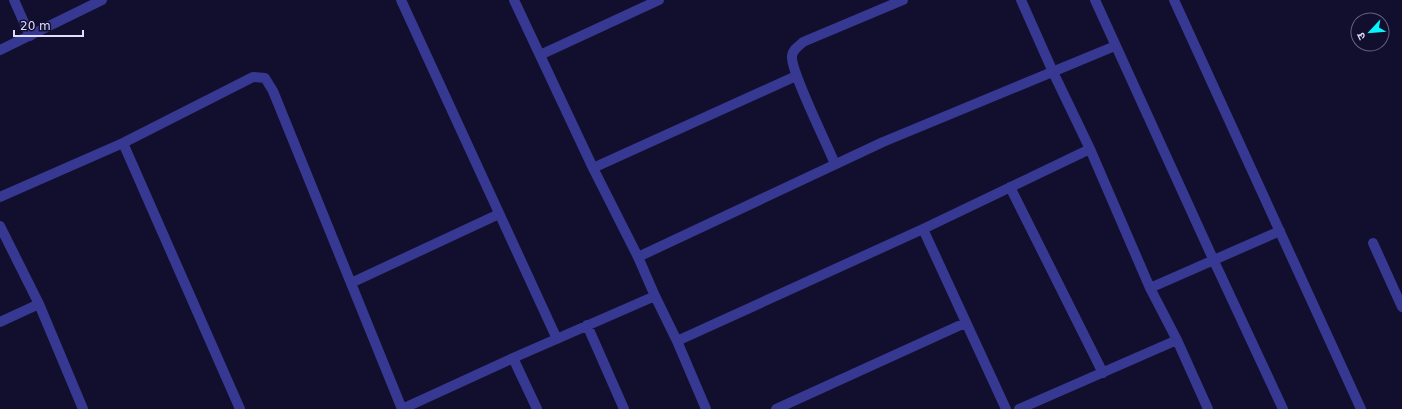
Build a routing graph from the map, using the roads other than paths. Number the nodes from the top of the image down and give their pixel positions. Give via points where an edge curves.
1 (14, 0) edge
2 (102, 0) edge
3 (401, 0) edge
4 (514, 0) edge
5 (659, 0) edge
6 (903, 0) edge
7 (1021, 0) edge
8 (1095, 0) edge
9 (1174, 0) edge
10 (30, 36) junction
11 (1115, 46) junction
12 (0, 50) edge
13 (540, 55) junction
14 (1053, 72) junction
15 (796, 76) junction
16 (123, 143) junction
17 (1090, 149) junction
18 (836, 164) junction
19 (593, 168) junction
20 (1010, 187) junction
21 (0, 197) edge
22 (498, 214) junction
23 (0, 226) edge
24 (923, 229) junction
25 (1280, 231) junction
26 (1373, 243) dead end
27 (638, 257) junction
28 (1214, 261) junction
29 (351, 283) junction
30 (1150, 288) junction
31 (1398, 288) edge
32 (655, 296) junction
33 (39, 304) junction
34 (1402, 307) edge
35 (0, 322) edge
36 (965, 323) junction
37 (587, 325) junction
38 (557, 339) junction
39 (1177, 340) junction
40 (677, 341) junction
41 (513, 358) junction
42 (1103, 373) junction
43 (83, 409) edge
44 (240, 409) edge
45 (402, 409) edge
46 (537, 409) edge
47 (624, 409) edge
48 (706, 409) edge
49 (776, 409) edge
50 (1006, 409) edge
51 (1019, 409) edge
52 (1208, 409) edge
53 (1283, 409) edge
54 (1361, 409) edge

1 - 10 street
2 - 10 street
3 - 22 street
4 - 13 street
5 - 13 street
6 - 15 street via 803,42 794,50 792,58
7 - 14 street
8 - 11 street
9 - 25 street
10 - 12 street
11 - 14 street
11 - 28 street
13 - 19 street
14 - 17 street
14 - 18 street
15 - 18 street
15 - 19 street
16 - 21 street
16 - 29 street via 253,77 265,78 273,91
16 - 44 street
17 - 20 street
17 - 30 street
18 - 27 street
19 - 27 street
20 - 24 street
20 - 42 street
22 - 29 street
22 - 38 street
23 - 33 street
24 - 36 street
24 - 40 street
25 - 28 street
25 - 54 street
26 - 31 street
27 - 32 street
28 - 30 street
28 - 53 street
29 - 45 street
30 - 39 street
31 - 34 street
32 - 37 street
32 - 40 street
33 - 35 street
33 - 43 street
36 - 49 street
36 - 50 street
37 - 38 street
37 - 47 street
38 - 41 street
39 - 42 street
39 - 52 street
40 - 48 street
41 - 45 street
41 - 46 street
42 - 51 street

